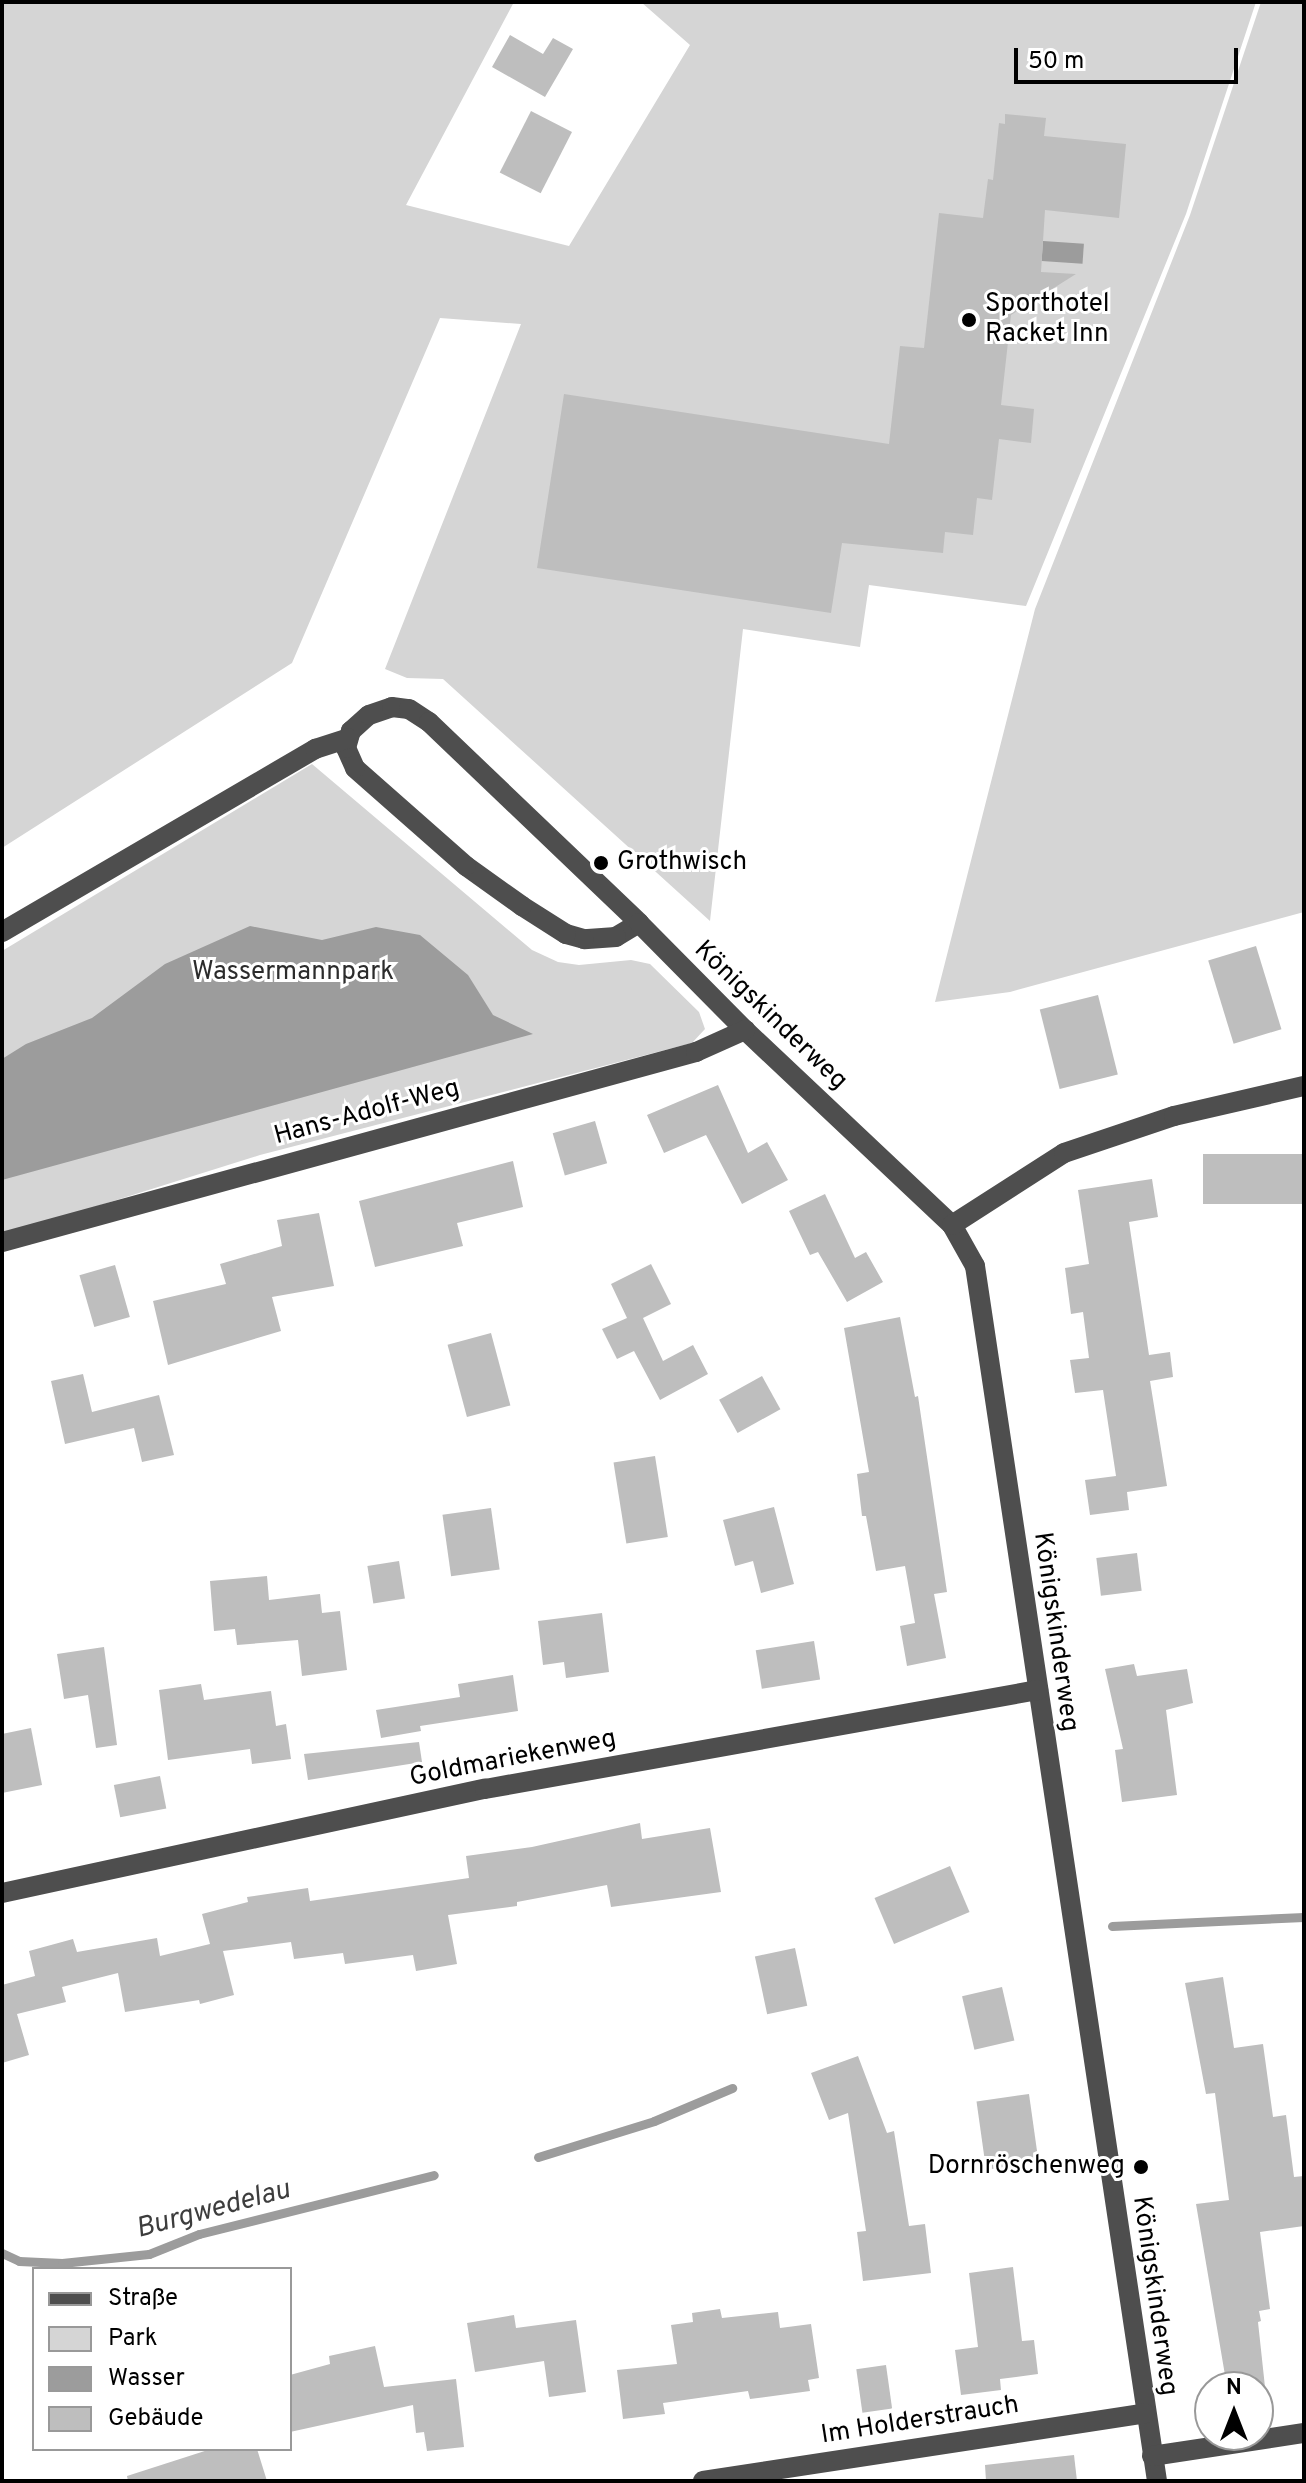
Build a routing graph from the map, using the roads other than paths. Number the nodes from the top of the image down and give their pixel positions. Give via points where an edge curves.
1 (348, 738) junction
2 (639, 923) junction
3 (2, 932) edge
4 (745, 1030) junction
5 (1304, 1086) edge
6 (952, 1225) junction
7 (2, 1242) edge
8 (1038, 1690) junction
9 (2, 1893) edge
10 (1145, 2413) junction
11 (1304, 2433) edge
12 (1152, 2456) junction
13 (703, 2481) edge
14 (1157, 2481) edge

1 - 2 street via 349,758 382,792 466,866 556,928 604,940
1 - 2 street, Königskinderweg via 358,722 382,709 400,707 419,714
1 - 3 street via 315,749
2 - 4 street, Königskinderweg
4 - 6 street, Königskinderweg
4 - 7 street, Hans-Adolf-Weg via 696,1052
5 - 6 street via 1174,1116 1064,1153
6 - 8 street, Königskinderweg via 975,1266
8 - 9 street, Goldmariekenweg via 485,1789
8 - 10 street, Königskinderweg
10 - 12 street, Königskinderweg
10 - 13 street, Im Holderstrauch
11 - 12 street
12 - 14 street, Königskinderweg

